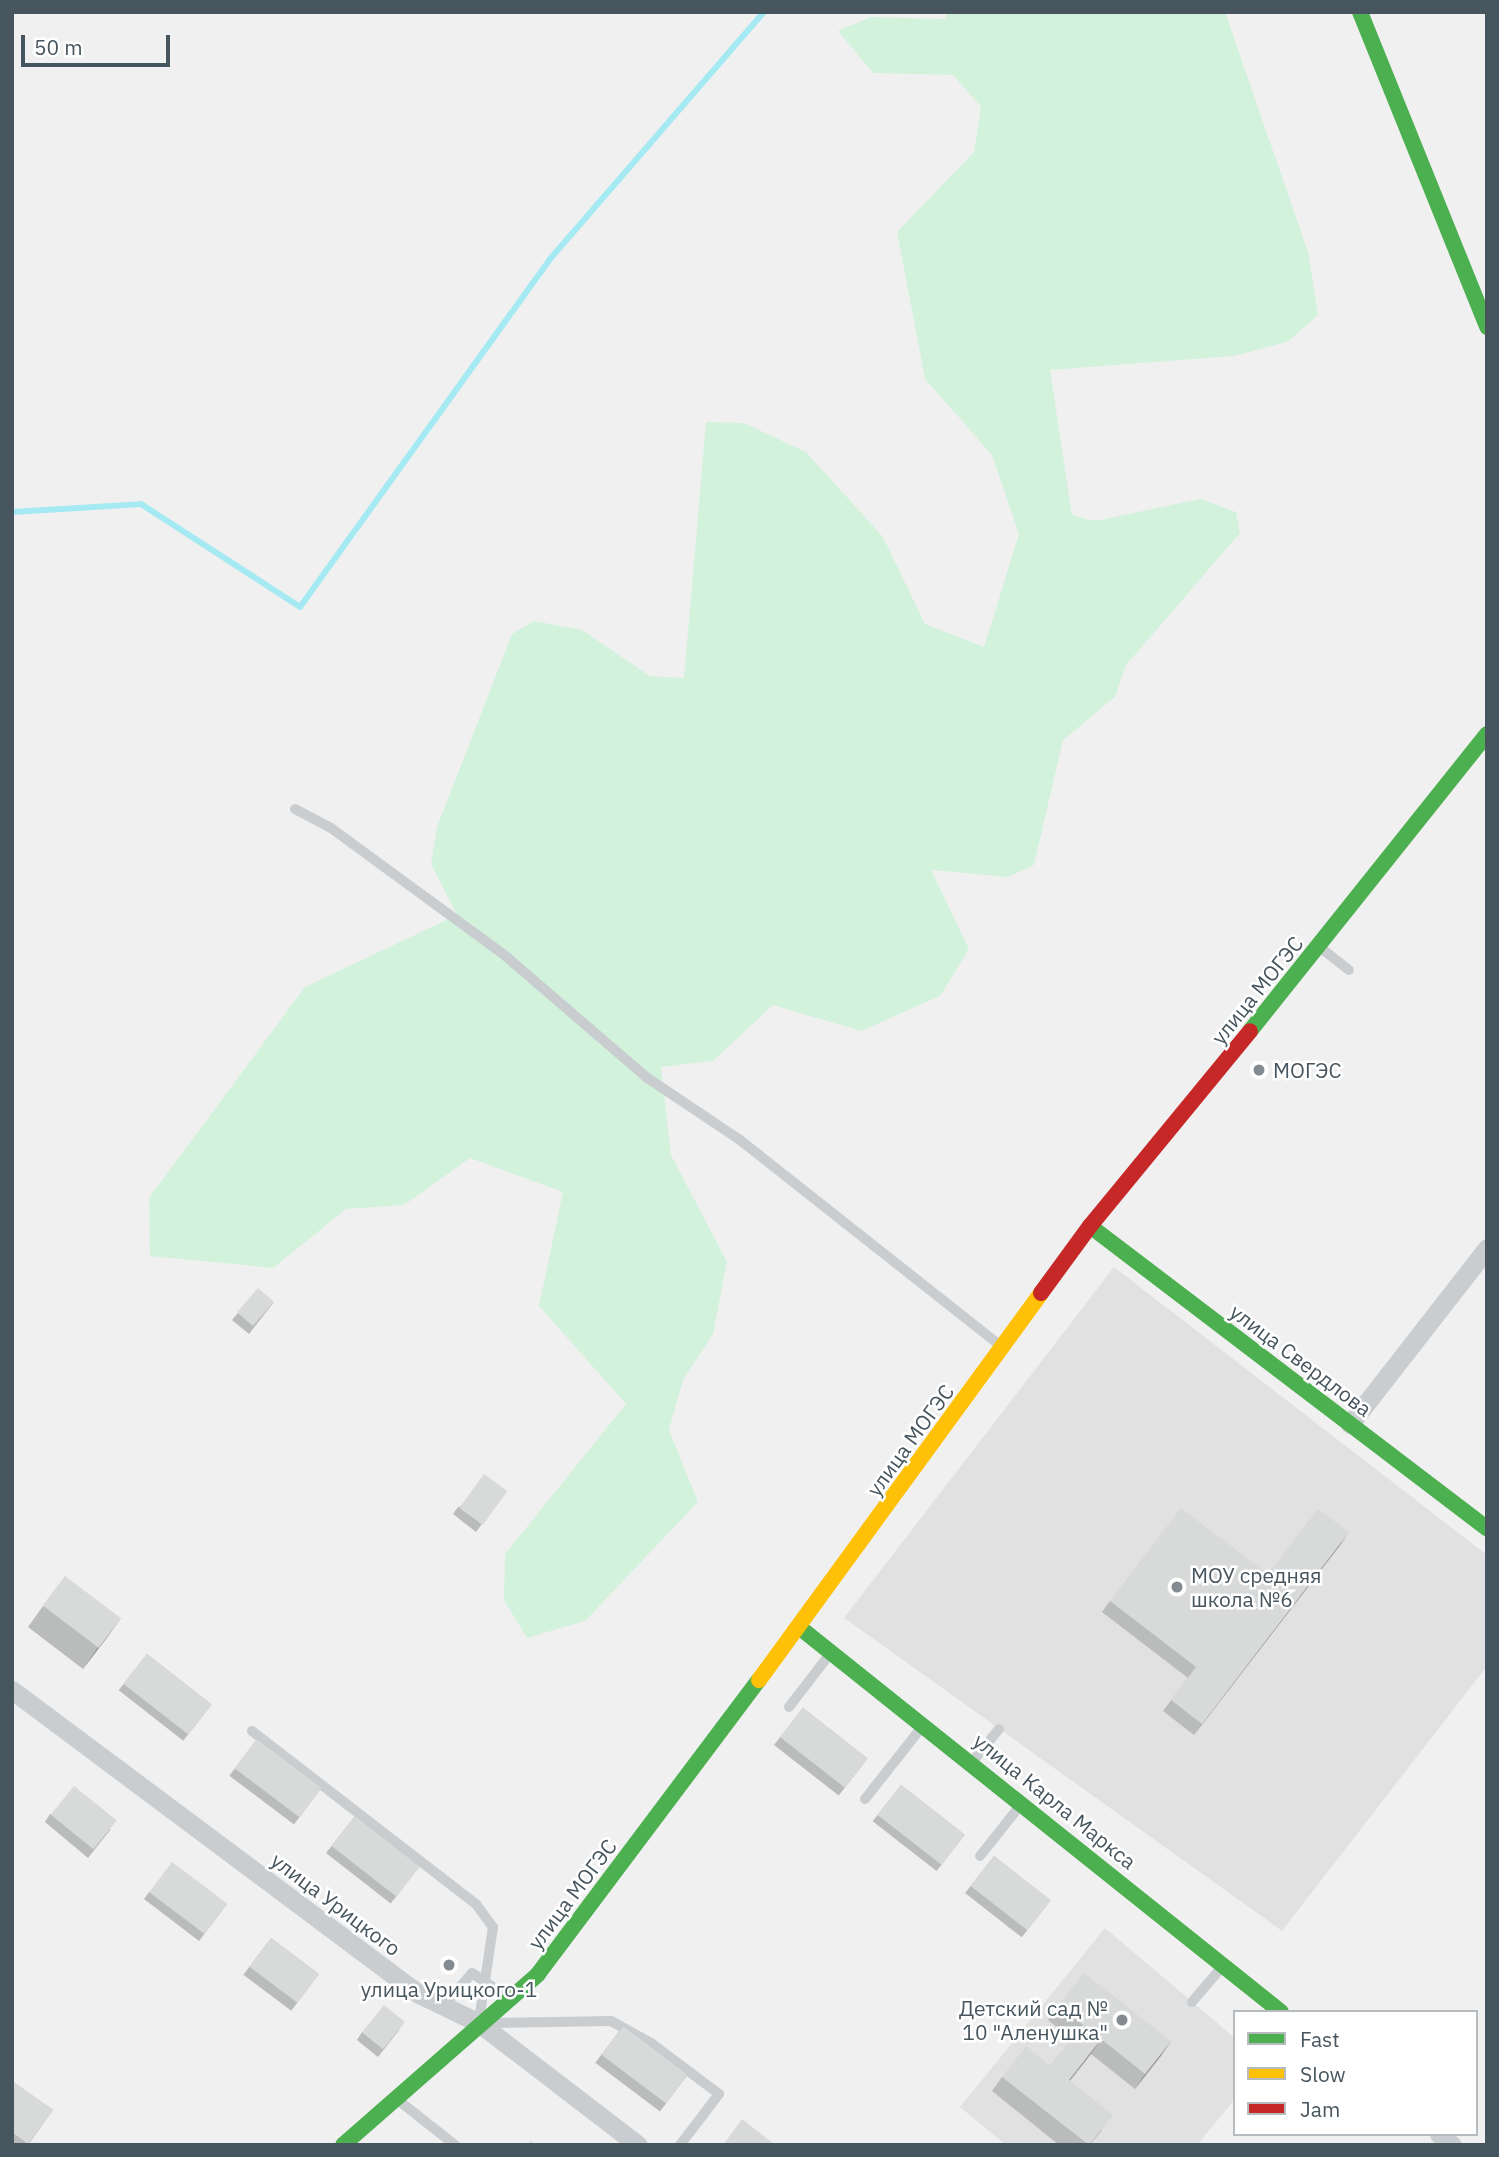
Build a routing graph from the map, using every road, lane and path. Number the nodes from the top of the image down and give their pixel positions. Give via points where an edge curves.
1 (1360, 12) edge
2 (1487, 327) edge
3 (1487, 734) edge
4 (295, 809) dead end
5 (1319, 947) junction
6 (1349, 970) dead end
7 (1090, 1226) junction
8 (1487, 1248) edge
9 (1003, 1348) junction
10 (1350, 1424) junction
11 (1487, 1528) edge
12 (799, 1627) junction
13 (831, 1651) junction
14 (12, 1690) edge
15 (789, 1707) dead end
16 (923, 1725) junction
17 (999, 1729) dead end
18 (252, 1731) dead end
19 (971, 1764) junction
20 (865, 1799) dead end
21 (1022, 1804) junction
22 (980, 1856) dead end
23 (1223, 1965) junction
24 (486, 1983) junction
25 (509, 1998) junction
26 (1192, 2002) dead end
27 (444, 2006) junction
28 (1279, 2010) edge
29 (479, 2023) junction
30 (397, 2098) junction
31 (342, 2145) edge
32 (455, 2145) edge
33 (638, 2145) edge
34 (680, 2145) edge

1 - 2 street
3 - 5 street, улица МОГЭС
4 - 9 lane via 331,828 502,953 646,1077 740,1140
5 - 6 lane
5 - 7 street, улица МОГЭС
7 - 9 street, улица МОГЭС
7 - 10 street, улица Свердлова
8 - 10 street
9 - 12 street, улица МОГЭС
10 - 11 street, улица Свердлова
12 - 13 street, улица Карла Маркса
12 - 25 street, улица МОГЭС via 538,1975
13 - 15 lane
13 - 16 street, улица Карла Маркса
14 - 27 street, улица Урицкого via 419,1994
16 - 19 street, улица Карла Маркса
16 - 20 lane
17 - 19 lane
18 - 24 lane via 476,1904 493,1927
19 - 21 street, улица Карла Маркса
21 - 22 lane
21 - 23 street, улица Карла Маркса
23 - 26 lane
23 - 28 street, улица Карла Маркса
24 - 25 lane
24 - 27 lane via 472,1973
24 - 29 lane
25 - 29 street, улица МОГЭС
27 - 29 street, улица Урицкого
29 - 30 street, улица МОГЭС
29 - 33 street, улица Урицкого
29 - 34 lane via 611,2021 651,2043 719,2094
30 - 31 street, улица МОГЭС
30 - 32 lane

